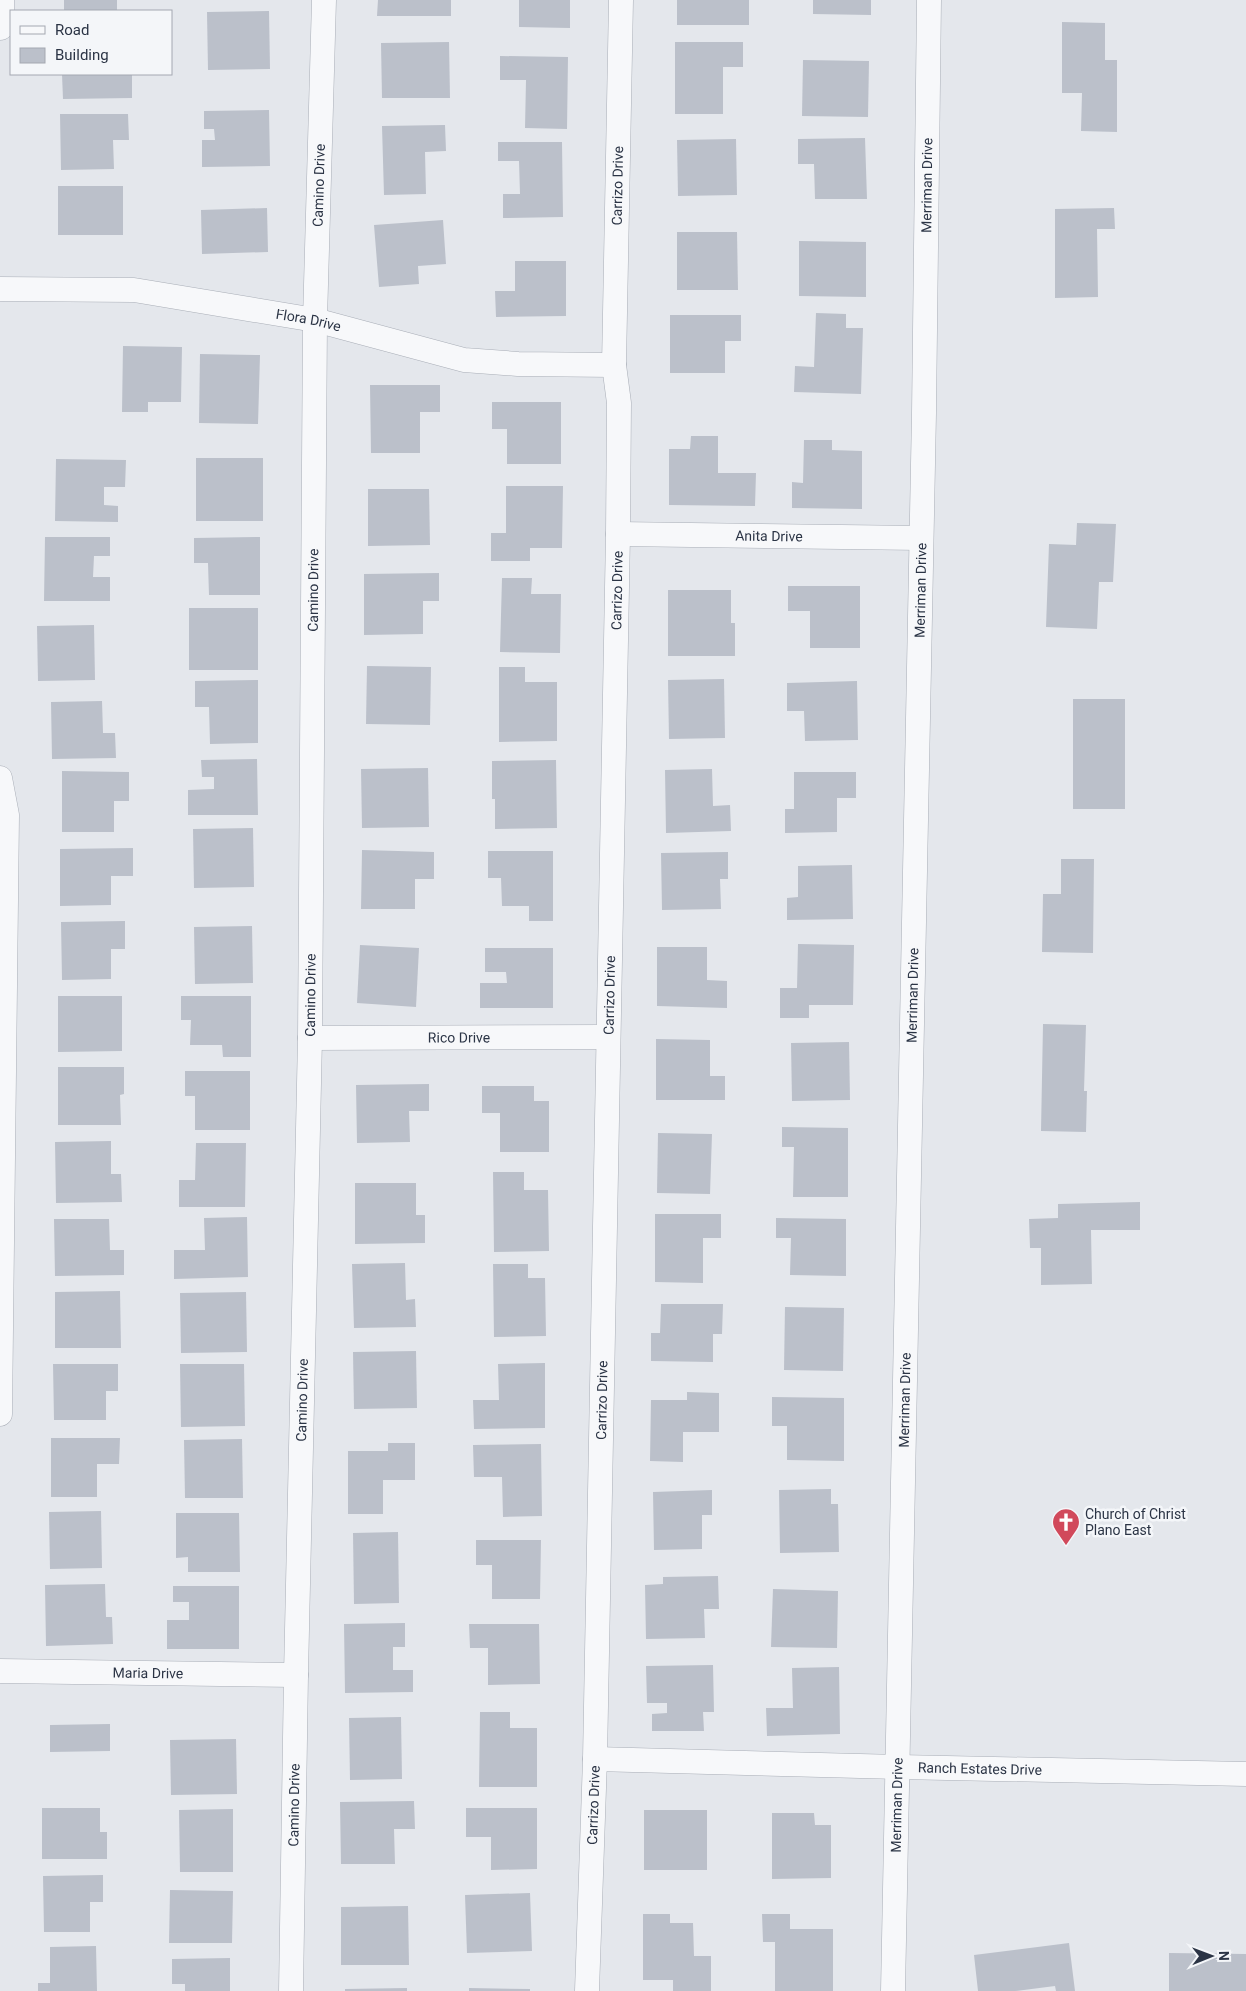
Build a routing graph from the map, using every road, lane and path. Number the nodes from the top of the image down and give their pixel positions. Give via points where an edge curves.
1 (0, 0) edge
2 (324, 0) edge
3 (621, 0) edge
4 (929, 0) edge
5 (0, 26) edge
6 (0, 289) edge
7 (315, 320) junction
8 (614, 365) junction
9 (618, 534) junction
10 (921, 538) junction
11 (0, 778) edge
12 (607, 1037) junction
13 (310, 1038) junction
14 (0, 1414) edge
15 (0, 1671) edge
16 (296, 1675) junction
17 (595, 1759) junction
18 (899, 1767) junction
19 (1246, 1774) edge
20 (291, 1991) edge
21 (587, 1991) edge
22 (893, 1991) edge

1 - 5 street
2 - 7 street, Camino Drive
3 - 8 street, Carrizo Drive
4 - 10 street, Merriman Drive
6 - 7 street, Flora Drive via 134,290
7 - 8 street, Flora Drive via 464,360
7 - 13 street, Camino Drive
8 - 9 street, Carrizo Drive via 619,403
9 - 10 street, Anita Drive
9 - 12 street, Carrizo Drive
10 - 18 street, Merriman Drive
11 - 14 street via 7,815
12 - 13 street, Rico Drive
12 - 17 street, Carrizo Drive
13 - 16 street, Camino Drive
15 - 16 street, Maria Drive
16 - 20 street, Camino Drive
17 - 18 street, Ranch Estates Drive
17 - 21 street, Carrizo Drive
18 - 19 street, Ranch Estates Drive
18 - 22 street, Merriman Drive

